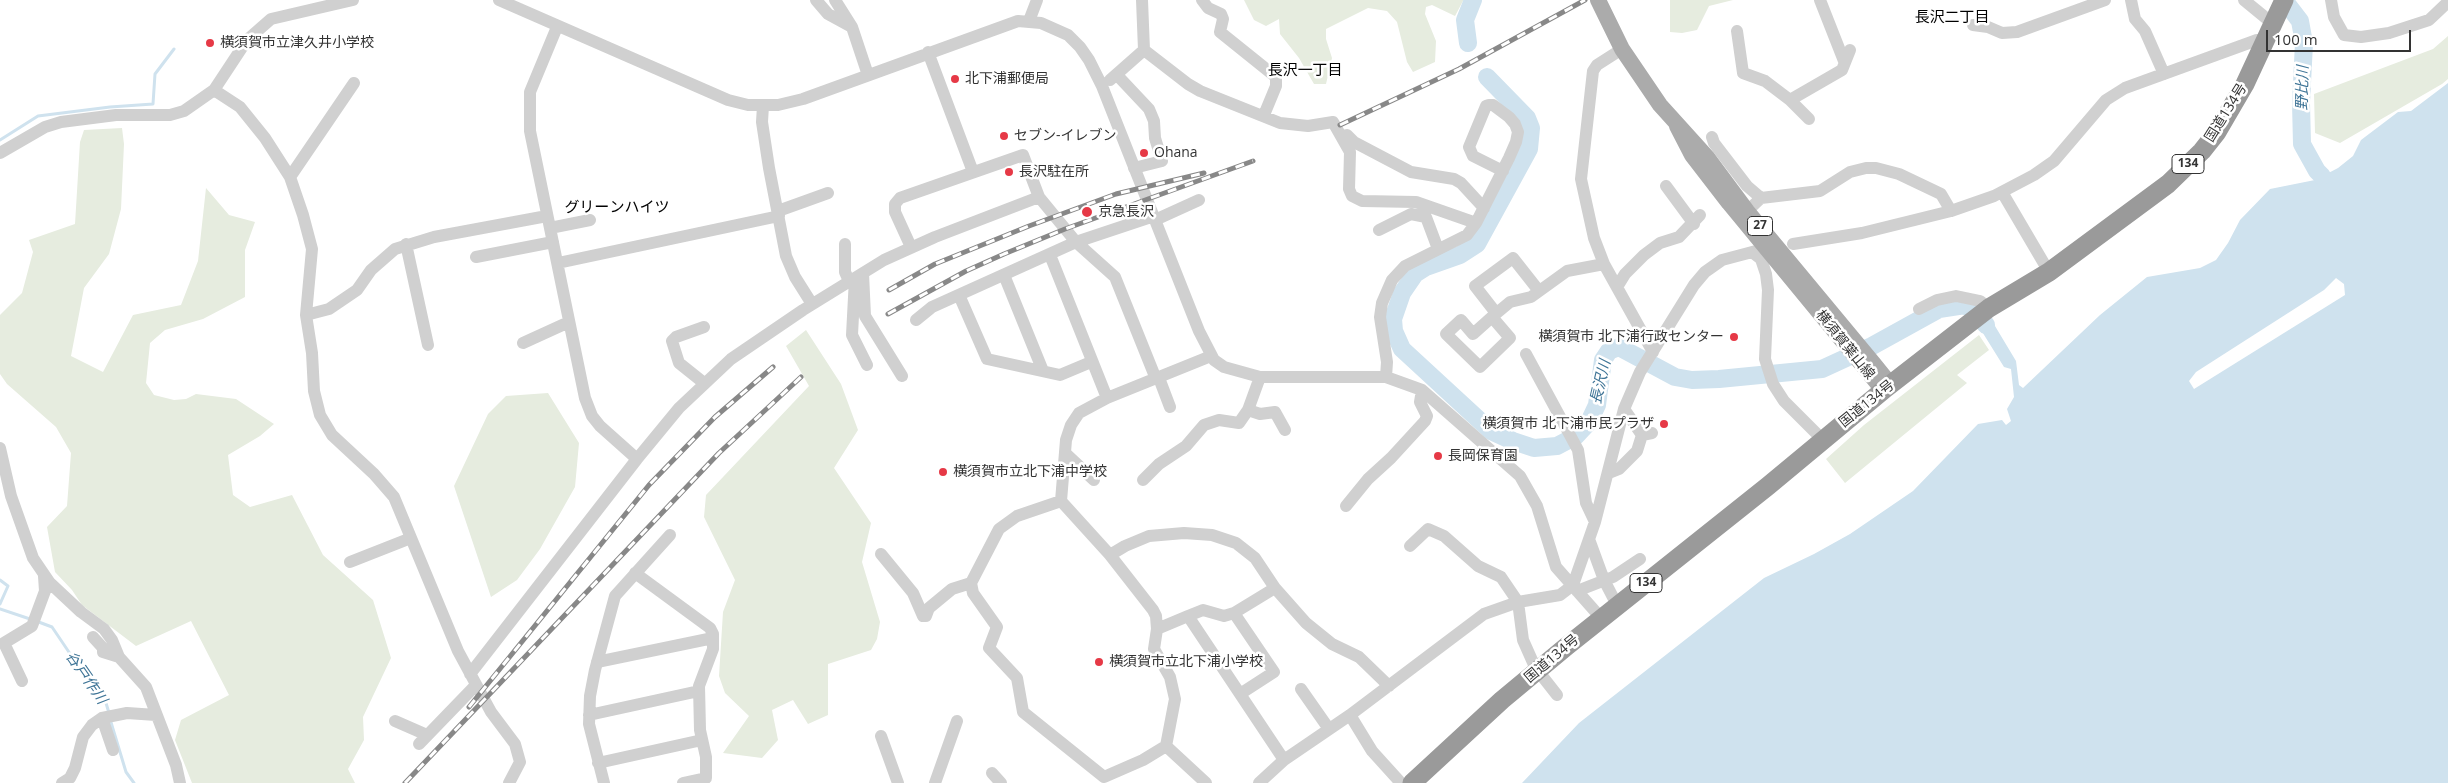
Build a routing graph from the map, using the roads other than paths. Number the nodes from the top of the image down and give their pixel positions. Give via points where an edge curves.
1 (353, 0) edge
2 (500, 0) edge
3 (816, 0) edge
4 (835, 0) edge
5 (1037, 0) edge
6 (1142, 0) edge
7 (1202, 0) edge
8 (1598, 0) edge
9 (1820, 0) edge
10 (2105, 0) edge
11 (2131, 0) edge
12 (2244, 0) edge
13 (2331, 0) edge
14 (2448, 2) edge
15 (323, 3) edge
16 (2277, 12) edge
17 (1029, 21) junction
18 (1973, 25) dead end
19 (557, 27) junction
20 (852, 27) junction
21 (1737, 31) dead end
22 (2263, 41) junction
23 (1622, 49) junction
24 (1144, 50) junction
25 (928, 52) junction
26 (868, 74) junction
27 (2164, 74) junction
28 (1117, 75) junction
29 (354, 83) dead end
30 (1102, 86) junction
31 (214, 90) junction
32 (1790, 100) junction
33 (763, 106) junction
34 (1264, 115) junction
35 (1809, 119) dead end
36 (1340, 137) junction
37 (1712, 137) dead end
38 (0, 153) edge
39 (1134, 168) junction
40 (1503, 171) junction
41 (973, 172) junction
42 (290, 177) junction
43 (1666, 186) dead end
44 (2002, 192) junction
45 (828, 193) dead end
46 (1039, 197) junction
47 (1760, 198) junction
48 (1199, 200) dead end
49 (1484, 208) junction
50 (1951, 211) junction
51 (779, 214) junction
52 (1744, 214) junction
53 (1155, 218) junction
54 (590, 220) dead end
55 (548, 222) junction
56 (1476, 223) junction
57 (1379, 230) dead end
58 (553, 242) junction
59 (1076, 242) junction
60 (406, 244) junction
61 (845, 244) dead end
62 (1793, 244) dead end
63 (912, 247) junction
64 (1438, 249) junction
65 (1050, 255) junction
66 (476, 257) dead end
67 (558, 263) junction
68 (1604, 264) junction
69 (2049, 272) junction
70 (1004, 275) junction
71 (856, 277) junction
72 (1618, 287) junction
73 (1539, 291) junction
74 (959, 295) junction
75 (812, 304) junction
76 (1989, 308) junction
77 (1919, 309) dead end
78 (306, 315) junction
79 (1494, 315) junction
80 (916, 320) dead end
81 (569, 322) junction
82 (704, 327) dead end
83 (523, 343) dead end
84 (428, 345) dead end
85 (1526, 354) dead end
86 (1650, 355) junction
87 (1212, 356) junction
88 (1091, 362) junction
89 (868, 365) dead end
90 (1043, 371) junction
91 (902, 376) dead end
92 (1260, 377) junction
93 (1386, 377) junction
94 (1157, 379) junction
95 (704, 383) junction
96 (1886, 388) junction
97 (1422, 390) junction
98 (1107, 398) junction
99 (1170, 407) dead end
100 (1624, 409) junction
101 (1248, 410) junction
102 (1285, 430) dead end
103 (1822, 440) junction
104 (0, 448) edge
105 (1065, 453) junction
106 (637, 459) junction
107 (1609, 473) junction
108 (1094, 480) dead end
109 (1143, 480) dead end
110 (1061, 501) junction
111 (1346, 506) dead end
112 (1595, 522) junction
113 (670, 535) dead end
114 (411, 538) junction
115 (1589, 539) junction
116 (1410, 546) dead end
117 (881, 554) dead end
118 (1110, 555) junction
119 (1640, 559) dead end
120 (350, 562) dead end
121 (635, 573) junction
122 (44, 576) junction
123 (1604, 580) junction
124 (971, 583) junction
125 (1276, 588) junction
126 (1575, 588) junction
127 (1518, 602) junction
128 (1617, 605) junction
129 (1234, 612) junction
130 (1188, 616) junction
131 (1601, 618) junction
132 (1157, 629) junction
133 (93, 637) dead end
134 (713, 638) junction
135 (119, 657) junction
136 (598, 662) junction
137 (1538, 671) junction
138 (473, 680) junction
139 (22, 681) dead end
140 (1389, 686) junction
141 (1301, 689) dead end
142 (699, 691) junction
143 (1240, 694) junction
144 (1557, 695) dead end
145 (156, 715) junction
146 (589, 715) junction
147 (1350, 715) junction
148 (102, 718) junction
149 (395, 721) dead end
150 (957, 721) dead end
151 (1329, 729) junction
152 (881, 736) dead end
153 (702, 740) junction
154 (1166, 746) junction
155 (113, 750) dead end
156 (1284, 760) junction
157 (598, 763) junction
158 (707, 780) edge
159 (1104, 780) edge
160 (62, 783) edge
161 (180, 783) edge
162 (509, 783) edge
163 (604, 783) edge
164 (683, 783) edge
165 (898, 783) edge
166 (935, 783) edge
167 (1206, 783) edge
168 (1259, 783) edge
169 (1401, 783) edge
170 (1412, 783) edge

1 - 15 street
2 - 19 street
3 - 20 street via 828,14
4 - 20 street
5 - 17 street
6 - 24 street
7 - 34 street via 1208,8 1221,14 1220,32 1276,77 1276,86
8 - 23 main road, 横須賀葉山線 / 27
9 - 32 street via 1847,56 1842,70
10 - 18 street via 2018,32 2002,33
11 - 27 street via 2135,19 2145,31
12 - 16 street
13 - 14 street via 2334,17 2344,35 2361,37 2389,33 2429,20
15 - 31 street via 271,19 259,28 247,40
16 - 22 highway, 国道134号 / 134
17 - 25 street via 1005,24
17 - 30 street via 1068,35 1090,60
19 - 33 street via 728,100
19 - 55 street via 533,80 528,103 530,131
20 - 26 street
21 - 32 street via 1743,74 1765,81
22 - 27 street via 2257,40
22 - 69 highway, 国道134号 / 134 via 2245,84 2202,151 2168,184
23 - 52 main road, 横須賀葉山線 / 27 via 1677,126 1707,157
23 - 68 street via 1593,71 1581,168 1582,195
24 - 28 street
24 - 34 street via 1200,91
25 - 26 street
25 - 41 street
26 - 33 street via 803,98
27 - 44 street via 2125,88 2106,100 2054,161
28 - 30 street
28 - 39 street via 1149,109 1162,161
29 - 42 street
30 - 39 street
31 - 38 street via 194,105 170,115 116,115 61,122
31 - 42 street via 240,107
32 - 35 street
33 - 51 street via 762,122
34 - 36 street via 1295,126 1330,121
36 - 49 street via 1347,135 1354,142 1411,172 1454,179
36 - 56 street via 1350,152 1349,189 1352,196 1380,203 1416,202
37 - 47 street
39 - 53 street
40 - 40 street via 1518,132 1509,117 1489,105 1469,147 1473,156
40 - 49 street
41 - 46 street via 1023,156
41 - 63 street via 900,198 895,204 895,212
42 - 78 street via 312,249
43 - 72 street via 1697,220 1679,237 1660,243 1644,255
44 - 50 street
44 - 69 street
45 - 51 street
46 - 59 street
46 - 63 street
47 - 50 street via 1820,190 1859,168 1876,168 1914,180 1941,194
47 - 52 street
48 - 53 street
49 - 56 street
50 - 62 street via 1862,233
51 - 67 street
51 - 75 street via 790,267
52 - 96 main road, 横須賀葉山線 / 27 via 1870,367 1886,379
53 - 59 street
53 - 87 street
54 - 55 street
55 - 58 street
55 - 60 street via 434,237
56 - 64 street via 1467,235
57 - 64 street via 1411,214 1426,217
58 - 66 street
58 - 67 street
59 - 65 street
59 - 94 street via 1115,277
60 - 78 street via 386,255 357,290 328,309
60 - 84 street
61 - 71 street via 845,272
63 - 71 street
64 - 93 street via 1405,266 1392,280 1382,303 1380,330 1387,362
65 - 70 street
65 - 88 street
67 - 81 street
68 - 72 street
68 - 73 street via 1567,271
69 - 76 highway, 国道134号 / 134
70 - 74 street
70 - 90 street
71 - 75 street
71 - 89 street via 852,335
71 - 91 street via 865,316
72 - 86 street
73 - 79 street via 1531,297 1510,302
73 - 79 street via 1513,258 1475,286
74 - 80 street via 932,307
74 - 90 street via 987,360
75 - 95 street via 731,359
76 - 77 street via 1980,301 1956,296 1937,300
76 - 96 highway, 国道134号 / 134
78 - 114 street via 314,391 320,415 332,435 394,497
79 - 79 street via 1473,334 1461,320 1446,334 1480,367 1510,338
81 - 83 street
81 - 106 street via 581,382 592,416
82 - 95 street via 672,341 679,363
85 - 112 street via 1578,450 1586,504
86 - 100 street
86 - 103 street via 1704,272 1722,260 1754,251 1761,259 1766,274 1765,359 1773,384 1784,401
87 - 92 street via 1224,367
87 - 94 street
88 - 90 street via 1060,374
88 - 98 street
92 - 93 street
92 - 101 street
93 - 97 street
94 - 98 street
94 - 99 street
95 - 106 street
96 - 103 highway, 国道134号 / 134
97 - 111 street via 1420,402 1427,416 1425,422
97 - 126 street via 1520,476 1537,506 1556,567
98 - 105 street via 1079,413 1071,425
100 - 107 street
100 - 107 street via 1647,434 1637,451 1619,469
101 - 102 street via 1260,414 1275,412
101 - 109 street via 1239,423 1219,420 1204,424 1186,446 1158,464
103 - 128 highway, 国道134号 / 134
104 - 122 street via 22,532
105 - 108 street
105 - 110 street
106 - 138 street
107 - 112 street
110 - 118 street
110 - 124 street via 1017,516 999,529
112 - 115 street
113 - 121 street
114 - 120 street
114 - 138 street
115 - 123 street
115 - 126 street
116 - 127 street via 1428,529 1444,536 1478,566 1501,577
117 - 124 street via 913,593 923,616 952,589
118 - 125 street via 1149,536 1212,535 1236,543 1255,558
118 - 132 street via 1153,610
119 - 123 street
121 - 134 street via 710,628
121 - 136 street via 615,596
122 - 135 street via 104,629
122 - 139 street via 45,590 32,626 4,643
123 - 126 street
123 - 128 street
124 - 159 street via 973,593 997,627 989,648 1017,678 1023,712
125 - 129 street
125 - 140 street via 1306,623 1332,644 1359,657
126 - 127 street via 1560,595
126 - 131 street
127 - 137 street via 1523,640
127 - 140 street via 1484,614
128 - 131 highway, 国道134号 / 134
129 - 130 street via 1224,616 1204,610
129 - 143 street via 1274,672
130 - 132 street
130 - 143 street
131 - 137 highway, 国道134号 / 134
132 - 154 street via 1154,649 1170,677 1175,699
133 - 135 street via 103,652
134 - 136 street
134 - 142 street via 714,649
135 - 145 street via 146,687
136 - 146 street
137 - 144 street
137 - 170 highway, 国道134号 / 134
138 - 149 street via 423,740
138 - 162 street via 515,744 520,762
140 - 147 street
141 - 151 street
142 - 146 street
142 - 153 street
143 - 156 street
145 - 148 street via 127,713
145 - 161 street
146 - 157 street
147 - 151 street
147 - 169 street via 1372,751
148 - 155 street
148 - 160 street via 83,738 76,768
150 - 166 street
151 - 156 street
152 - 165 street
153 - 157 street
153 - 158 street
154 - 159 street
154 - 167 street
156 - 168 street
157 - 163 street
158 - 164 street

